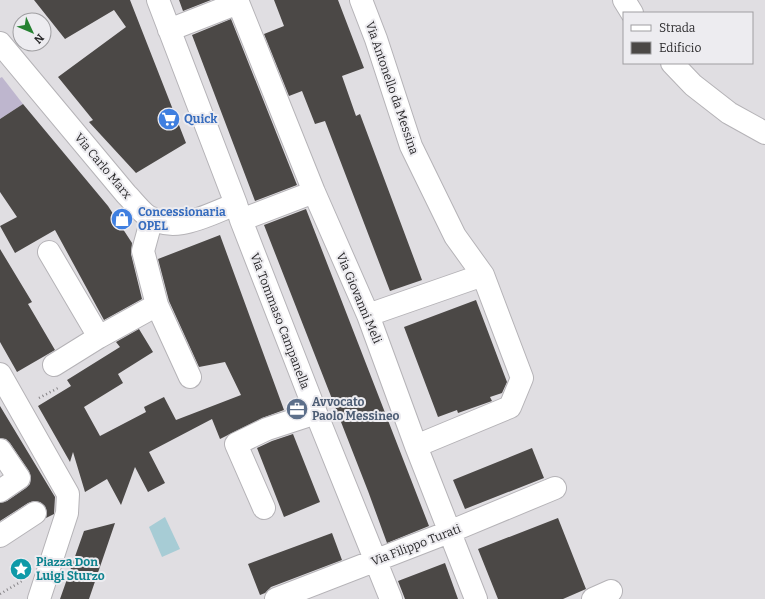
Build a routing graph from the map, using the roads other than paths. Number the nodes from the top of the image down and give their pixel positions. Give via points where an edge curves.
1 (158, 0) edge
2 (361, 0) edge
3 (624, 0) edge
4 (238, 2) edge
5 (631, 12) edge
6 (170, 30) junction
7 (0, 43) edge
8 (673, 64) edge
9 (765, 133) edge
10 (314, 192) junction
11 (239, 212) junction
12 (152, 218) junction
13 (49, 252) dead end
14 (483, 275) junction
15 (157, 305) junction
16 (368, 315) junction
17 (99, 337) junction
18 (54, 365) road end
19 (0, 374) edge
20 (190, 377) dead end
21 (316, 413) junction
22 (416, 446) junction
23 (0, 450) edge
24 (555, 488) dead end
25 (0, 491) edge
26 (264, 508) dead end
27 (35, 513) dead end
28 (449, 532) junction
29 (0, 536) edge
30 (376, 561) junction
31 (39, 599) edge
32 (276, 599) edge
33 (391, 599) edge
34 (476, 599) edge

1 - 6 street, Via Tommaso Campanella
2 - 14 street, Via Antonello da Messina via 411,146 455,236
3 - 5 street
4 - 6 street
4 - 10 street, Via Giovanni Meli
6 - 11 street, Via Tommaso Campanella
7 - 12 street, Via Carlo Marx via 126,194
8 - 9 street via 693,85 729,113
10 - 11 street, Via Carlo Marx
10 - 16 street, Via Giovanni Meli
11 - 12 street, Via Carlo Marx via 181,224 169,224
11 - 21 street, Via Tommaso Campanella
12 - 15 street via 143,251
13 - 17 street
14 - 16 street
14 - 22 street, Via Antonello da Messina via 522,378 510,407
15 - 17 street
15 - 20 street
16 - 22 street, Via Giovanni Meli
17 - 18 street
19 - 31 street via 68,494 68,514
21 - 26 street via 267,429 236,444
21 - 30 street, Via Tommaso Campanella
22 - 28 street, Via Giovanni Meli
23 - 25 street via 19,478
24 - 28 street, Via Filippo Turati
27 - 29 street
28 - 30 street, Via Filippo Turati
28 - 34 street, Via Giovanni Meli
30 - 32 street, Via Filippo Turati
30 - 33 street, Via Tommaso Campanella

